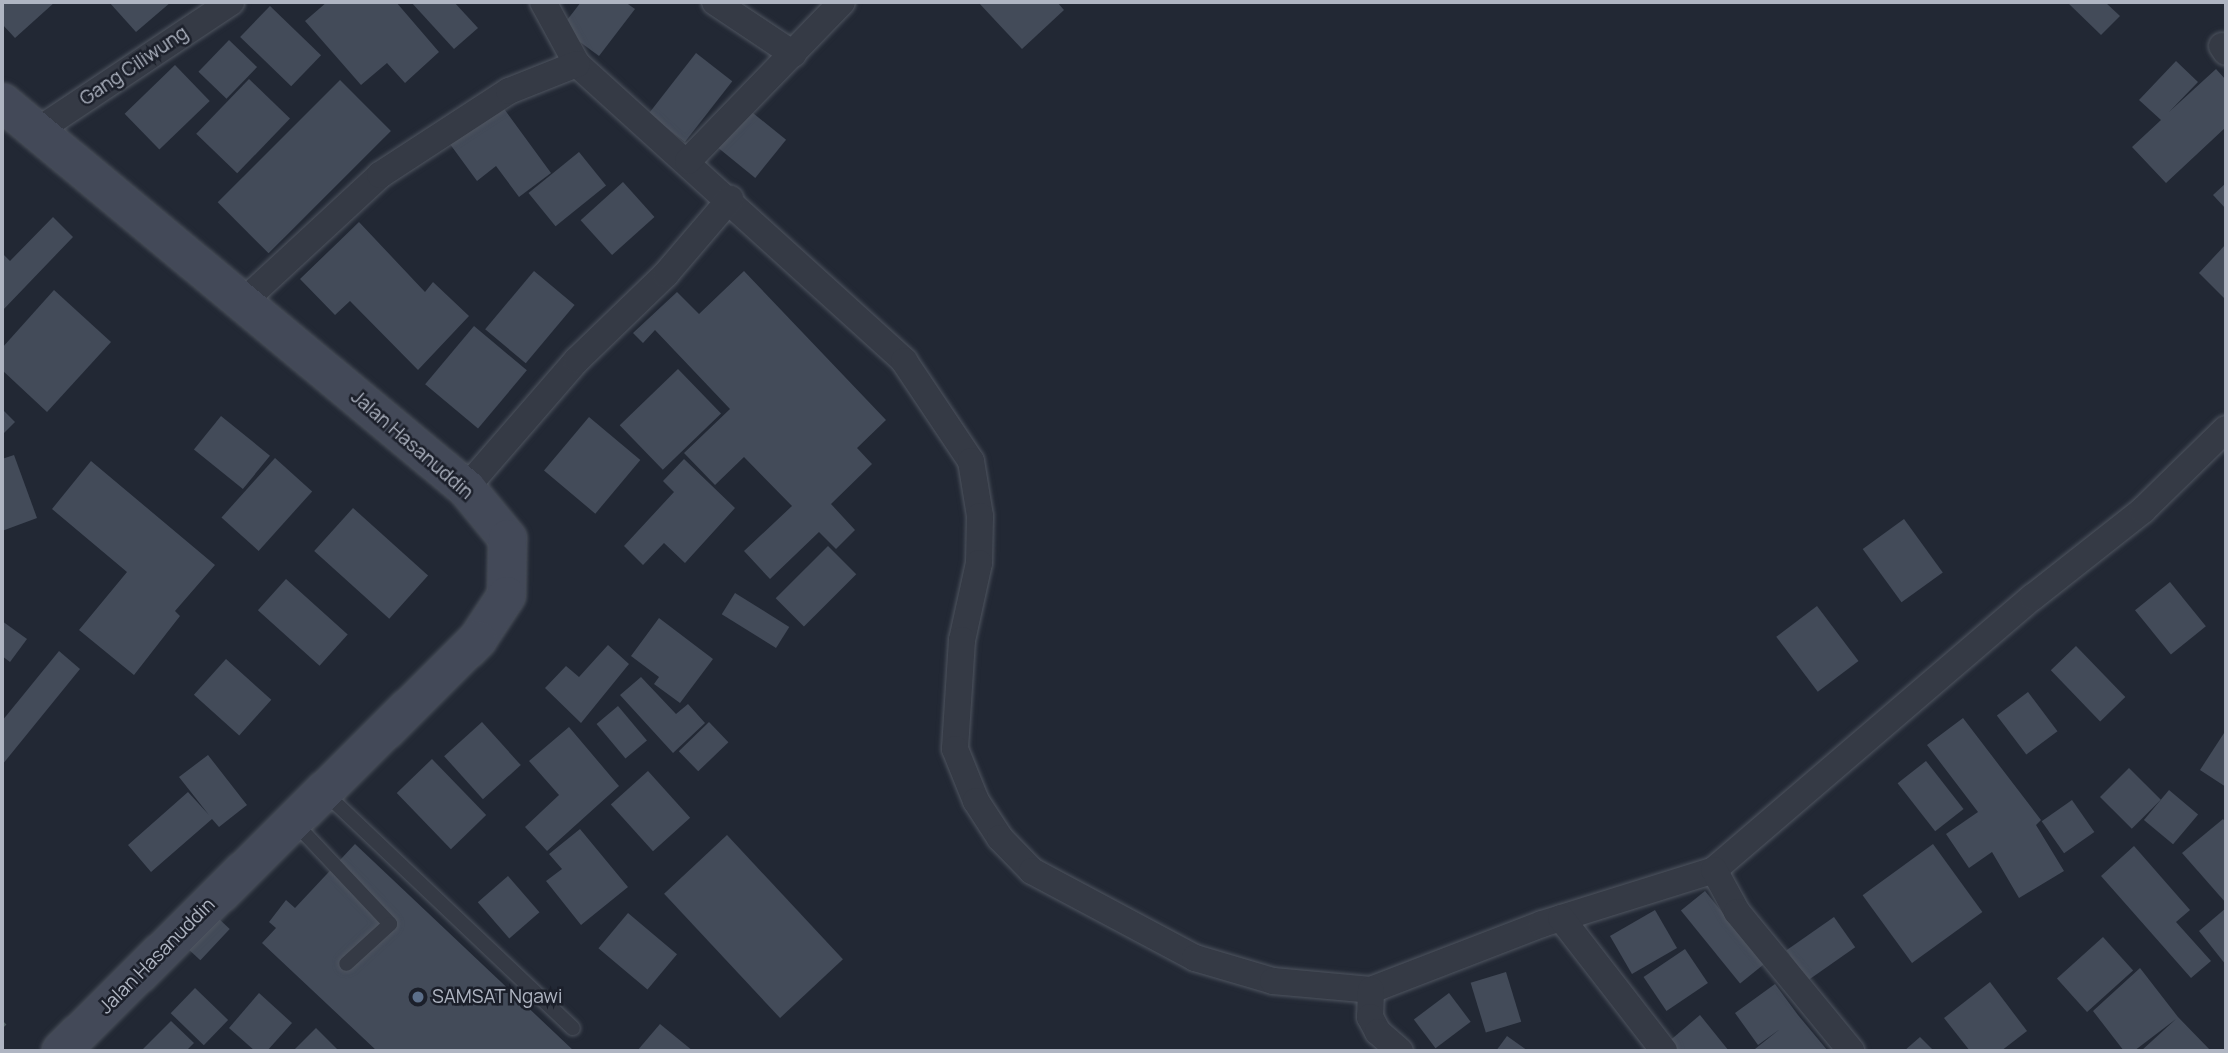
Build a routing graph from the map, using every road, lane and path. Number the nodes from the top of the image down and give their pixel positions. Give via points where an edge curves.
1 (231, 2) edge
2 (543, 2) edge
3 (715, 2) edge
4 (842, 2) edge
5 (793, 54) junction
6 (577, 64) junction
7 (2, 102) edge
8 (37, 131) junction
9 (688, 161) junction
10 (730, 199) junction
11 (243, 302) junction
12 (2226, 429) edge
13 (466, 488) junction
14 (323, 791) junction
15 (293, 821) junction
16 (1714, 870) junction
17 (1561, 918) junction
18 (346, 964) dead end
19 (1371, 990) junction
20 (573, 1028) dead end
21 (60, 1051) edge
22 (1400, 1051) edge
23 (1664, 1051) edge
24 (1851, 1051) edge

1 - 8 street, Gang Ciliwung
2 - 6 street
3 - 5 street
4 - 5 street
5 - 9 street
6 - 9 street
6 - 11 street via 509,90 380,175
7 - 8 street, Jalan Hasanuddin
8 - 11 street, Jalan Hasanuddin
9 - 10 street
10 - 13 street via 666,274 577,360
10 - 19 street via 904,361 971,461 980,516 979,563 962,640 955,749 976,802 1000,838 1032,871 1195,958 1273,981
11 - 13 street, Jalan Hasanuddin
12 - 16 street via 2143,510 2033,597
13 - 14 street, Jalan Hasanuddin via 507,538 506,595 477,639
14 - 15 street, Jalan Hasanuddin
14 - 20 lane
15 - 18 lane via 390,924
15 - 21 street, Jalan Hasanuddin
16 - 17 street
16 - 24 street via 1737,912
17 - 19 street
17 - 23 street
19 - 22 street via 1370,1017 1378,1032

